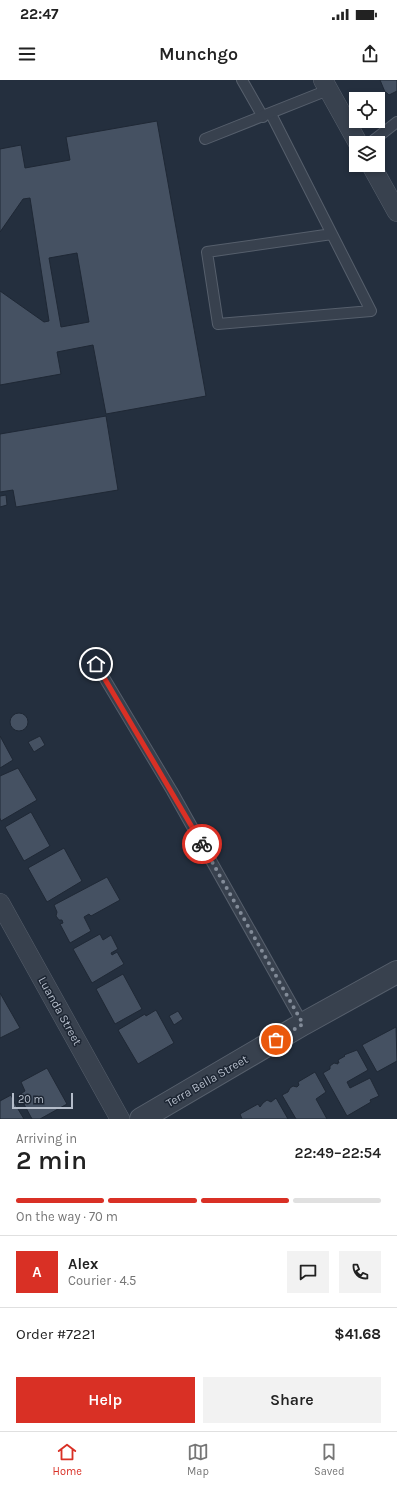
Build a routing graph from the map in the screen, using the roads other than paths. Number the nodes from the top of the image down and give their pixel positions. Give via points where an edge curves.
1 (242, 80) edge
2 (326, 85) edge
3 (267, 116) junction
4 (397, 122) edge
5 (354, 136) edge
6 (379, 136) edge
7 (205, 139) dead end
8 (375, 172) edge
9 (397, 212) edge
10 (332, 234) junction
11 (96, 664) dead end
12 (0, 903) edge
13 (397, 972) edge
14 (303, 1024) junction
15 (120, 1119) edge
16 (142, 1119) edge

1 - 3 lane
2 - 3 lane
2 - 5 street
3 - 7 lane
3 - 10 lane
4 - 6 lane
8 - 9 street
10 - 10 lane via 370,311 218,324 207,252
11 - 14 lane via 172,791
12 - 15 street, Luanda Street
13 - 14 street, Terra Bella Street
14 - 16 street, Terra Bella Street

